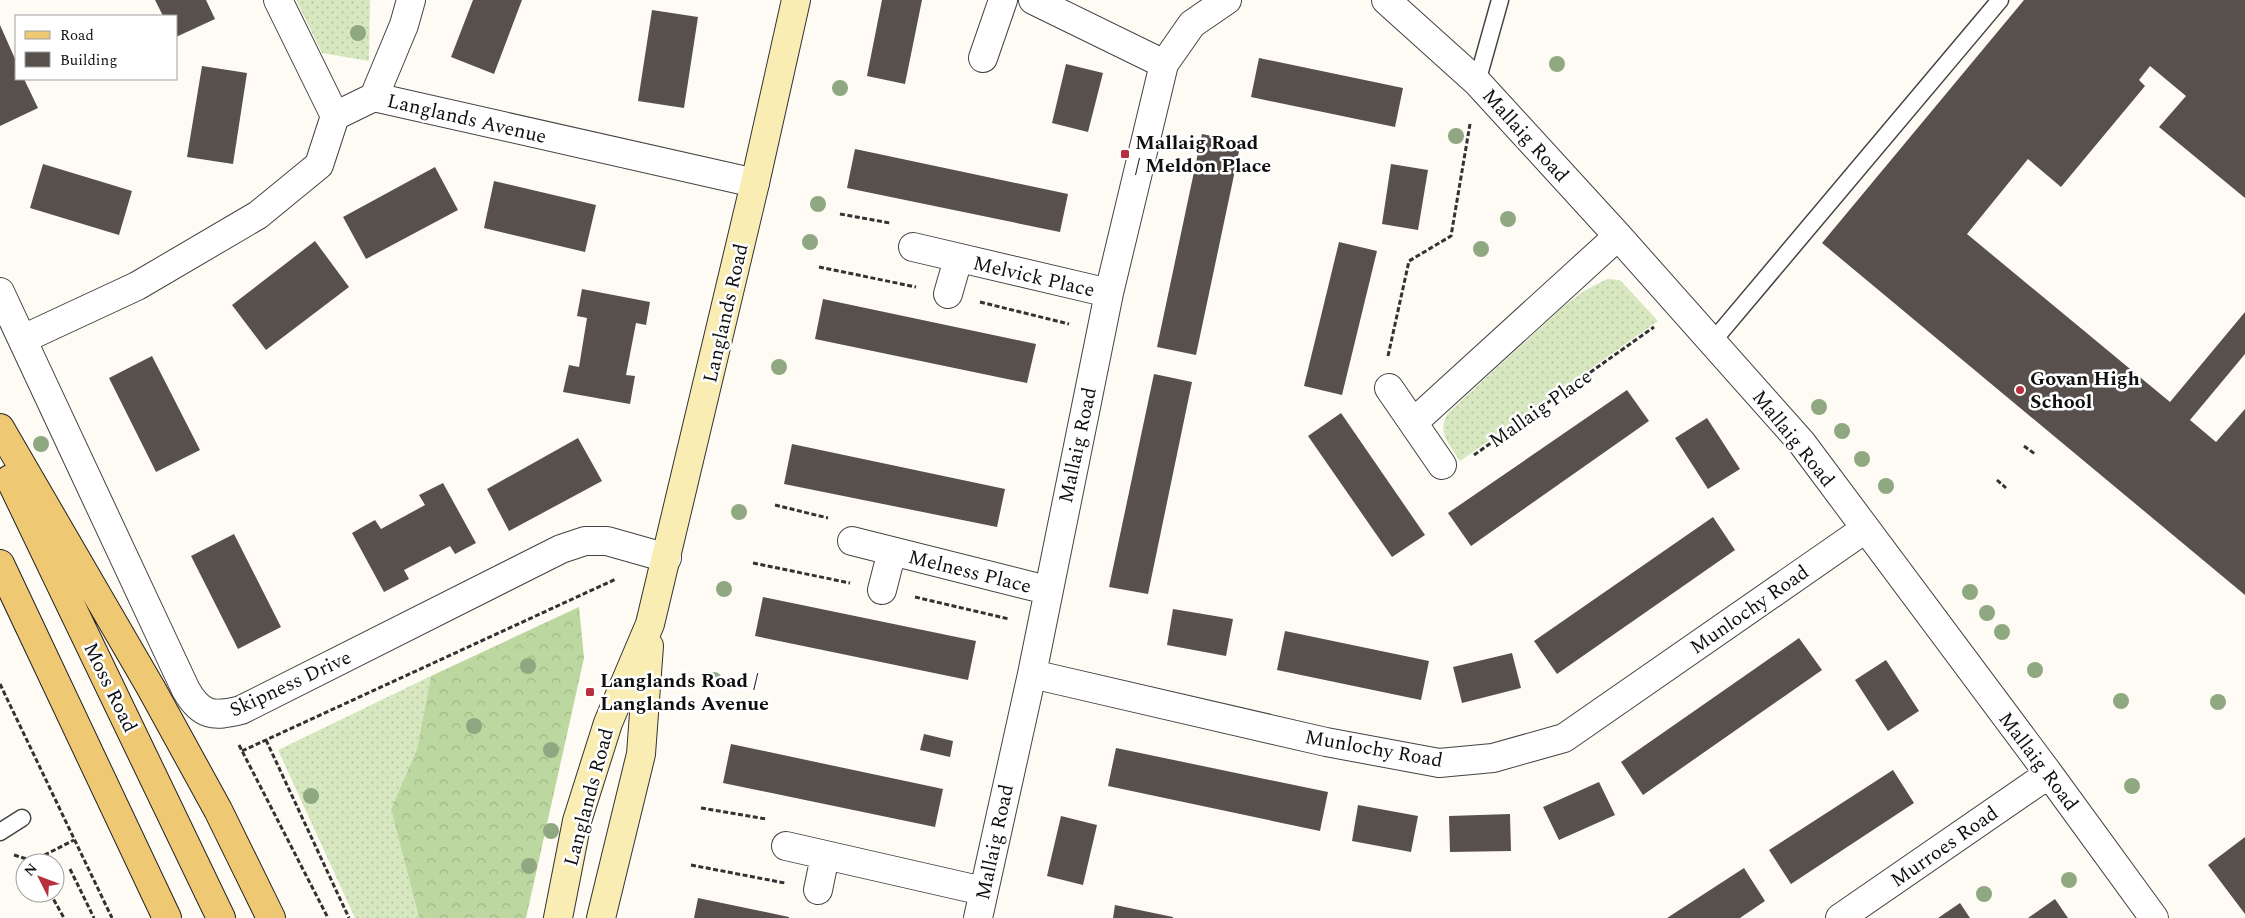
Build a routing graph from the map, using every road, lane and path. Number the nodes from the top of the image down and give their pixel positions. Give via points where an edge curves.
1 (278, 0) edge
2 (411, 0) edge
3 (796, 0) edge
4 (1003, 0) edge
5 (1033, 0) edge
6 (1227, 0) edge
7 (1386, 0) edge
8 (1500, 0) edge
9 (2000, 0) edge
10 (983, 58) dead end
11 (1164, 64) junction
12 (1477, 82) junction
13 (374, 97) junction
14 (334, 116) junction
15 (755, 183) junction
16 (840, 214) dead end
17 (1618, 236) junction
18 (912, 247) joint
19 (958, 259) junction
20 (0, 292) edge
21 (1109, 293) junction
22 (948, 294) dead end
23 (1682, 307) junction
24 (23, 340) junction
25 (1712, 341) junction
26 (1388, 388) joint
27 (1414, 422) junction
28 (0, 428) edge
29 (2024, 446) dead end
30 (2034, 454) dead end
31 (0, 457) edge
32 (1442, 465) joint
33 (1996, 480) dead end
34 (2006, 488) dead end
35 (775, 505) dead end
36 (1865, 529) junction
37 (852, 541) joint
38 (892, 551) junction
39 (667, 558) junction
40 (0, 564) edge
41 (882, 590) dead end
42 (1047, 590) junction
43 (650, 624) junction
44 (1032, 674) junction
45 (0, 684) edge
46 (266, 740) junction
47 (2049, 774) junction
48 (105, 787) junction
49 (701, 808) dead end
50 (22, 818) dead end
51 (0, 832) edge
52 (74, 840) junction
53 (786, 846) joint
54 (49, 853) edge
55 (825, 856) junction
56 (70, 869) dead end
57 (818, 890) dead end
58 (983, 890) junction
59 (56, 903) edge
60 (64, 918) edge
61 (94, 918) edge
62 (112, 918) edge
63 (158, 918) edge
64 (167, 918) edge
65 (221, 918) edge
66 (271, 918) edge
67 (328, 918) edge
68 (349, 918) edge
69 (558, 918) edge
70 (601, 918) edge
71 (978, 918) edge
72 (1840, 918) edge
73 (2154, 918) edge

1 - 14 street
2 - 13 street
3 - 15 street, Langlands Road
4 - 10 street
5 - 11 street
6 - 11 street, Mallaig Road via 1192,24
7 - 12 street, Mallaig Road
8 - 12 lane
9 - 25 lane
11 - 21 street, Mallaig Road
12 - 17 street, Mallaig Road
12 - 26 path via 1451,236 1409,261 1382,380
13 - 14 street, Langlands Avenue
13 - 15 street, Langlands Avenue
14 - 24 street via 319,165 258,215 137,286
15 - 39 street, Langlands Road
16 - 18 path via 913,227
17 - 23 street, Mallaig Road
17 - 27 street
18 - 19 street, Melvick Place
19 - 21 street, Melvick Place
19 - 22 street, Melvick Place
20 - 24 street, Skipness Drive
21 - 42 street, Mallaig Road
23 - 25 street, Mallaig Road
23 - 32 path, Mallaig Place via 1448,473
24 - 39 street, Skipness Drive via 186,690 193,703 205,712 222,715 241,710 561,549 585,541 607,541
25 - 36 street, Mallaig Road via 1802,443
26 - 27 street
27 - 32 street
28 - 66 main road via 151,688 218,810
29 - 30 path
31 - 65 main road, Moss Road
33 - 34 path
35 - 37 path via 851,524
36 - 44 street, Munlochy Road via 1564,738 1494,758 1439,763 1326,742
36 - 47 street, Mallaig Road
37 - 38 street, Melness Place
38 - 41 street, Melness Place
38 - 42 street, Melness Place
39 - 43 street, Langlands Road
39 - 46 path via 597,586
40 - 48 main road
42 - 44 street, Mallaig Road
43 - 69 street, Langlands Road via 608,723 577,821
43 - 70 street, Langlands Road via 640,754
44 - 58 street, Mallaig Road
45 - 52 path
46 - 67 path via 242,751
46 - 68 path
47 - 72 street, Murroes Road
47 - 73 street, Mallaig Road
48 - 63 main road
48 - 64 main road
49 - 53 path via 786,823
50 - 51 lane
52 - 54 path
52 - 62 path
53 - 55 street
55 - 57 street
55 - 58 street
56 - 61 path
58 - 71 street, Mallaig Road
59 - 60 path

